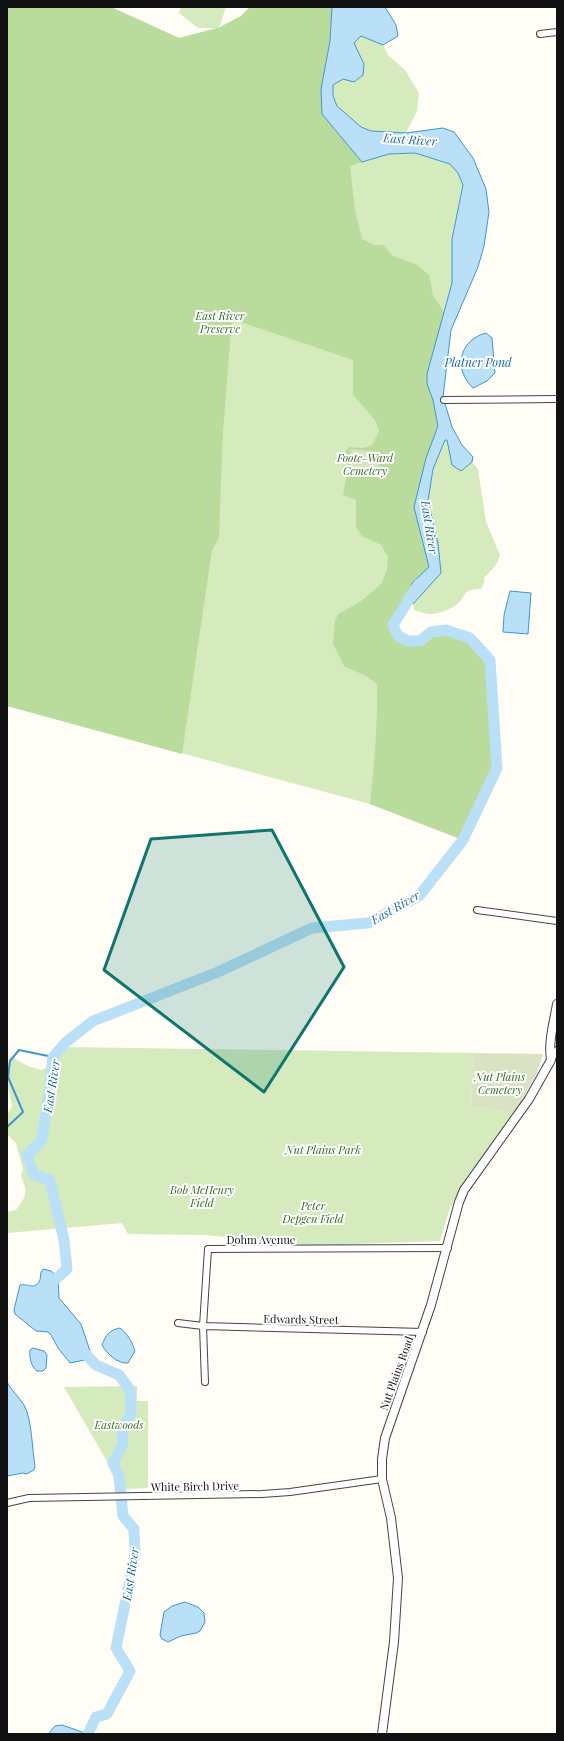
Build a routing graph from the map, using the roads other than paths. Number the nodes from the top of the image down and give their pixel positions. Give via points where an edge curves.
1 (557, 32) edge
2 (540, 34) dead end
3 (557, 399) edge
4 (444, 400) dead end
5 (477, 910) dead end
6 (557, 921) edge
7 (557, 1004) edge
8 (557, 1050) edge
9 (551, 1060) junction
10 (448, 1248) junction
11 (178, 1323) dead end
12 (203, 1326) junction
13 (423, 1332) junction
14 (205, 1382) dead end
15 (382, 1479) junction
16 (7, 1503) edge
17 (382, 1734) edge

1 - 2 street
3 - 4 street
5 - 6 street
7 - 9 street
8 - 9 street, Nut Plains Road
9 - 10 street, Nut Plains Road via 520,1113 464,1190
10 - 12 street, Dohm Avenue via 208,1249
10 - 13 street, Nut Plains Road
11 - 12 street, Edwards Street
12 - 13 street, Edwards Street
12 - 14 street, Dohm Avenue
13 - 15 street, Nut Plains Road via 385,1438
15 - 16 street, White Birch Drive via 290,1492 29,1498
15 - 17 street, Nut Plains Road via 391,1518 398,1578 394,1642

